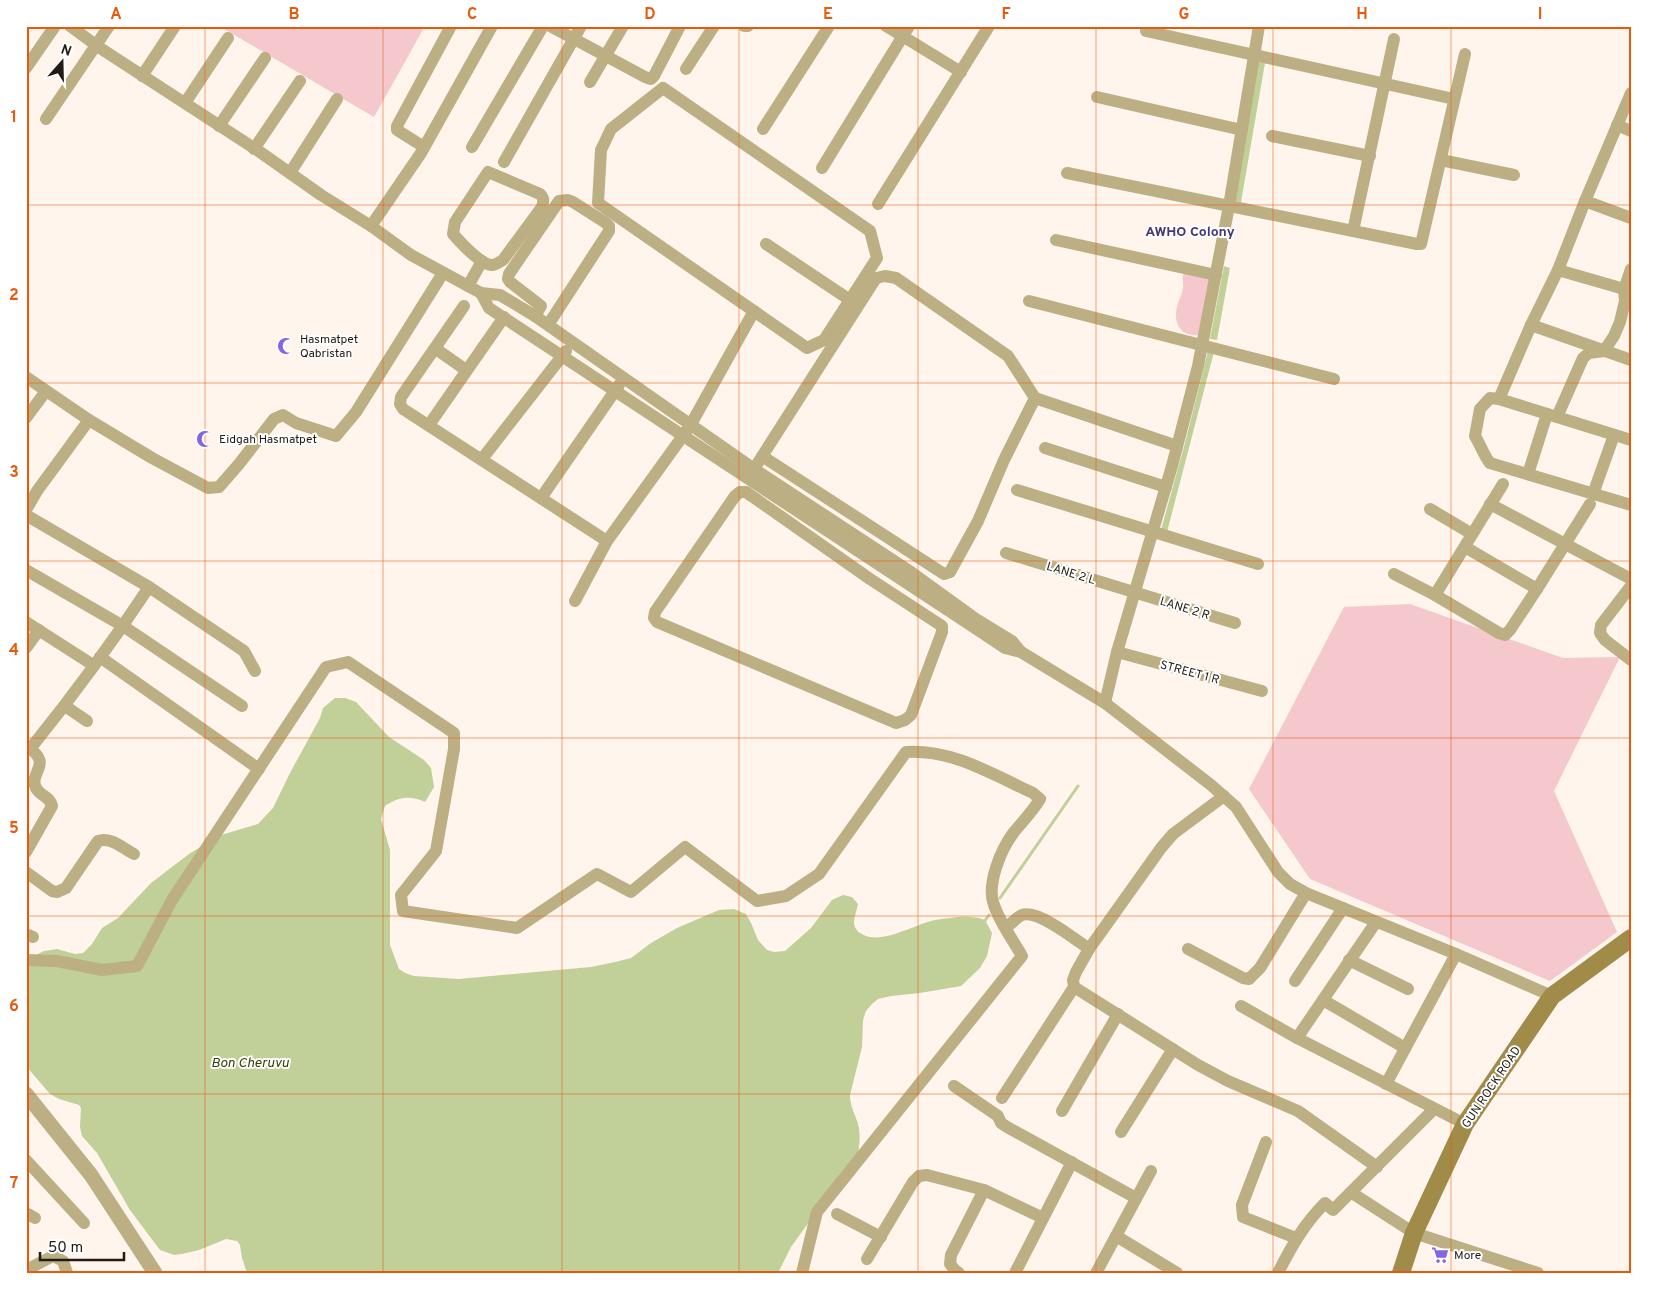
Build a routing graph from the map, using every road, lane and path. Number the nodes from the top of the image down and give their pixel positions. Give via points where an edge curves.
1 (55, 26) edge
2 (70, 26) edge
3 (110, 26) edge
4 (175, 26) edge
5 (451, 26) edge
6 (492, 26) edge
7 (543, 26) edge
8 (550, 26) edge
9 (581, 26) edge
10 (623, 26) edge
11 (680, 26) edge
12 (714, 26) edge
13 (744, 26) edge
14 (748, 26) edge
15 (829, 26) edge
16 (886, 26) edge
17 (989, 26) edge
18 (1259, 26) edge
19 (906, 31) edge
20 (1146, 31) dead end
21 (228, 38) dead end
22 (573, 39) junction
23 (1394, 39) dead end
24 (96, 45) junction
25 (1465, 54) dead end
26 (1255, 55) junction
27 (606, 56) junction
28 (265, 58) dead end
29 (26, 68) edge
30 (686, 69) dead end
31 (961, 72) junction
32 (142, 76) junction
33 (300, 80) dead end
34 (590, 82) dead end
35 (1384, 84) junction
36 (1631, 93) edge
37 (1098, 97) dead end
38 (337, 99) dead end
39 (1454, 99) junction
40 (185, 103) junction
41 (46, 119) dead end
42 (219, 126) junction
43 (1617, 126) junction
44 (763, 130) dead end
45 (1242, 130) junction
46 (1631, 132) edge
47 (1272, 136) dead end
48 (424, 147) junction
49 (472, 147) dead end
50 (254, 149) junction
51 (1370, 156) junction
52 (1441, 160) junction
53 (504, 162) dead end
54 (822, 168) dead end
55 (290, 173) junction
56 (1067, 173) dead end
57 (1514, 175) dead end
58 (1585, 201) junction
59 (878, 204) dead end
60 (1229, 206) junction
61 (1631, 218) edge
62 (372, 226) junction
63 (1353, 231) junction
64 (1056, 240) dead end
65 (766, 244) dead end
66 (482, 261) junction
67 (1631, 269) edge
68 (1558, 270) junction
69 (443, 272) junction
70 (1216, 274) junction
71 (468, 286) junction
72 (1627, 291) edge
73 (481, 293) junction
74 (850, 300) junction
75 (1029, 301) dead end
76 (464, 306) dead end
77 (754, 312) junction
78 (535, 316) junction
79 (504, 317) junction
80 (548, 325) junction
81 (1531, 325) junction
82 (572, 342) junction
83 (1203, 344) junction
84 (436, 349) junction
85 (1604, 351) junction
86 (562, 356) junction
87 (1631, 360) edge
88 (466, 370) junction
89 (26, 377) edge
90 (623, 379) junction
91 (1334, 379) dead end
92 (46, 391) junction
93 (615, 391) junction
94 (1035, 398) junction
95 (1500, 399) junction
96 (1552, 415) junction
97 (26, 418) edge
98 (89, 420) junction
99 (429, 425) junction
100 (687, 431) junction
101 (1614, 435) junction
102 (1631, 440) edge
103 (1177, 446) junction
104 (1046, 448) dead end
105 (762, 456) junction
106 (482, 459) junction
107 (754, 469) junction
108 (1528, 474) junction
109 (1502, 484) dead end
110 (1166, 487) junction
111 (1017, 490) dead end
112 (540, 498) junction
113 (1592, 499) junction
114 (1490, 504) junction
115 (1631, 505) edge
116 (1430, 509) dead end
117 (26, 510) edge
118 (26, 515) edge
119 (1153, 533) junction
120 (1472, 534) junction
121 (608, 541) junction
122 (1565, 544) junction
123 (1465, 547) junction
124 (1006, 553) dead end
125 (1258, 564) dead end
126 (930, 566) junction
127 (888, 568) junction
128 (26, 570) edge
129 (911, 572) junction
130 (944, 574) junction
131 (1394, 574) dead end
132 (1631, 579) edge
133 (870, 580) junction
134 (1631, 586) edge
135 (149, 587) junction
136 (886, 589) junction
137 (1537, 589) junction
138 (1135, 593) junction
139 (944, 595) junction
140 (1435, 595) junction
141 (575, 601) dead end
142 (26, 622) edge
143 (974, 623) junction
144 (1235, 623) dead end
145 (123, 626) junction
146 (39, 630) junction
147 (26, 648) edge
148 (1117, 652) junction
149 (1631, 660) edge
150 (97, 661) junction
151 (255, 671) dead end
152 (1262, 692) dead end
153 (1105, 704) junction
154 (64, 706) junction
155 (242, 706) dead end
156 (87, 721) dead end
157 (28, 747) edge
158 (259, 769) junction
159 (1224, 796) junction
160 (26, 852) edge
161 (134, 854) dead end
162 (26, 872) edge
163 (1306, 893) junction
164 (1343, 908) junction
165 (1376, 922) junction
166 (1006, 928) junction
167 (1631, 938) edge
168 (1089, 949) junction
169 (1188, 949) dead end
170 (1456, 954) junction
171 (26, 960) edge
172 (1349, 960) junction
173 (1295, 981) dead end
174 (1074, 987) junction
175 (1408, 989) dead end
176 (1552, 996) junction
177 (1323, 1000) junction
178 (1241, 1006) dead end
179 (1118, 1014) junction
180 (1296, 1038) junction
181 (1405, 1048) junction
182 (1173, 1049) junction
183 (1386, 1084) junction
184 (954, 1086) dead end
185 (26, 1094) edge
186 (1002, 1098) dead end
187 (1434, 1109) junction
188 (1062, 1112) dead end
189 (1465, 1124) junction
190 (1121, 1132) dead end
191 (1266, 1142) dead end
192 (26, 1160) edge
193 (1072, 1162) junction
194 (1377, 1167) junction
195 (1151, 1171) dead end
196 (984, 1190) junction
197 (1352, 1193) junction
198 (1136, 1198) junction
199 (837, 1214) dead end
200 (1043, 1218) junction
201 (84, 1223) dead end
202 (1414, 1233) junction
203 (1116, 1236) junction
204 (880, 1237) junction
205 (1296, 1238) junction
206 (868, 1259) dead end
207 (26, 1270) edge
208 (1535, 1272) edge
209 (67, 1273) edge
210 (155, 1273) edge
211 (802, 1273) edge
212 (959, 1273) edge
213 (1015, 1273) edge
214 (1096, 1273) edge
215 (1178, 1273) edge
216 (1278, 1273) edge
217 (1402, 1273) edge

1 - 29 street
2 - 24 street
3 - 24 street
4 - 32 street
5 - 48 street via 396,126 397,130
6 - 48 street
7 - 49 street
8 - 22 street
9 - 22 street
10 - 27 street
11 - 27 street via 651,78 645,78
12 - 30 street
13 - 14 street
15 - 44 street
16 - 19 street
17 - 31 street
18 - 26 street
19 - 31 street
19 - 54 street
20 - 26 street
21 - 40 street
22 - 27 street
22 - 53 street
23 - 35 street
24 - 32 street
24 - 41 street
25 - 39 street
26 - 35 street
26 - 45 street
27 - 34 street
28 - 42 street
31 - 59 street
32 - 40 street
33 - 50 street
35 - 39 street
35 - 51 street
36 - 43 street
37 - 45 street
38 - 55 street
39 - 52 street
40 - 42 street
42 - 50 street
43 - 46 street
43 - 58 street
45 - 60 street
47 - 51 street
48 - 62 street
50 - 55 street
51 - 63 street
52 - 57 street
52 - 63 street via 1421,244
55 - 62 street
56 - 60 street
58 - 61 street
58 - 68 street
60 - 63 street
60 - 70 street
62 - 69 street
64 - 70 street
65 - 74 street
66 - 66 street via 490,265 503,260 544,202 540,194 488,172 455,222 453,234
66 - 71 street
67 - 72 street
68 - 72 street
68 - 81 street
69 - 71 street
69 - 98 street via 356,412 336,436 296,423 283,415 274,419 219,487 208,488 193,481
70 - 83 street
71 - 73 street
72 - 85 street via 1620,322
73 - 78 street via 500,295
73 - 79 street via 489,308
74 - 77 street via 824,340 807,348
74 - 77 street via 877,258 870,230 663,88 611,129 601,150 598,203
75 - 83 street
76 - 84 street
77 - 100 street
78 - 80 street
78 - 80 street via 541,306 510,282 509,274 559,201 568,200 606,223 609,231
79 - 86 street
79 - 88 street
80 - 82 street
81 - 85 street
81 - 95 street
82 - 86 street
82 - 90 street
83 - 91 street
83 - 103 street
84 - 88 street
84 - 99 street via 401,397 400,404
85 - 87 street
85 - 96 street via 1589,353 1583,358
86 - 93 street
86 - 106 street
88 - 99 street
89 - 92 street
90 - 93 street
90 - 100 street
92 - 97 street
92 - 98 street
93 - 100 street
93 - 112 street
94 - 103 street
94 - 105 street via 1008,356 896,278 885,276 876,278
94 - 130 street via 978,521 950,572
95 - 96 street
95 - 108 street via 1490,398 1480,409 1475,436 1490,463
96 - 101 street
96 - 108 street
98 - 117 street
99 - 106 street
100 - 107 street
100 - 121 street
100 - 127 street
101 - 102 street
101 - 113 street
103 - 110 street
104 - 110 street
105 - 107 street
105 - 126 street
106 - 112 street
107 - 127 street
108 - 113 street
109 - 114 street
110 - 119 street
111 - 119 street
112 - 121 street
113 - 115 street
113 - 122 street
114 - 120 street
114 - 122 street
116 - 120 street
118 - 135 street
119 - 125 street
119 - 138 street
120 - 123 street
121 - 141 street
122 - 132 street
122 - 137 street
123 - 137 street
123 - 140 street
124 - 138 street, LANE 2 L
126 - 129 street via 925,574
126 - 130 street
127 - 129 street
127 - 133 street
127 - 136 street
127 - 143 street
128 - 145 street
129 - 139 street
130 - 139 street via 939,582
131 - 140 street
133 - 136 street
133 - 136 street via 746,492 740,492 660,604 654,618 663,625 896,723 911,715 943,629
134 - 149 street via 1602,625 1600,633
135 - 145 street
135 - 151 street via 244,651
137 - 140 street via 1505,635
138 - 144 street, LANE 2 R
138 - 148 street
139 - 143 street
142 - 146 street
143 - 153 street via 1005,648 1021,652
145 - 150 street
145 - 155 street
146 - 147 street
146 - 150 street
148 - 152 street, STREET 1 R
148 - 153 street
150 - 154 street
150 - 158 street
153 - 159 street
154 - 156 street
154 - 157 street
157 - 160 street via 40,759 37,791 50,800 52,806
158 - 166 street via 326,667 348,662 454,734 436,851 401,894 403,910 517,928 597,874 631,892 685,847 756,901 786,896 820,874 906,752 936,752 970,763 1040,798 1012,834 994,874 993,904
158 - 171 street via 172,900 137,966 102,970 57,961
159 - 163 street via 1236,807 1278,872
159 - 168 street via 1173,834
161 - 162 street via 102,839 66,888 57,892
163 - 164 street
163 - 169 street via 1260,968 1249,979
164 - 165 street
164 - 173 street
165 - 170 street
165 - 172 street
166 - 168 street via 1022,915 1034,915
166 - 211 street via 1022,956 817,1212
167 - 176 main road, GUN ROCK ROAD
168 - 174 street via 1076,972
170 - 176 street
170 - 181 street
172 - 175 street
172 - 177 street
174 - 179 street
174 - 186 street
176 - 189 main road, GUN ROCK ROAD
177 - 180 street
177 - 181 street
178 - 180 street
179 - 182 street
179 - 188 street
180 - 183 street
181 - 183 street
182 - 190 street
182 - 194 street via 1228,1081 1298,1111
183 - 187 street
184 - 193 street via 998,1116 1007,1127
185 - 210 street via 91,1175
187 - 189 street
187 - 194 street
189 - 202 main road, GUN ROCK ROAD
191 - 205 street via 1242,1204 1243,1217
192 - 201 street
193 - 198 street
193 - 200 street
194 - 197 street
195 - 198 street
196 - 200 street
196 - 204 street via 927,1175 919,1176
196 - 212 street via 951,1255 950,1264
197 - 202 street
197 - 205 street via 1333,1210 1325,1203
198 - 203 street
199 - 204 street
200 - 213 street
202 - 208 street
202 - 217 main road, GUN ROCK ROAD
203 - 214 street
203 - 215 street
204 - 206 street
205 - 216 street
207 - 209 street via 53,1256 63,1261

